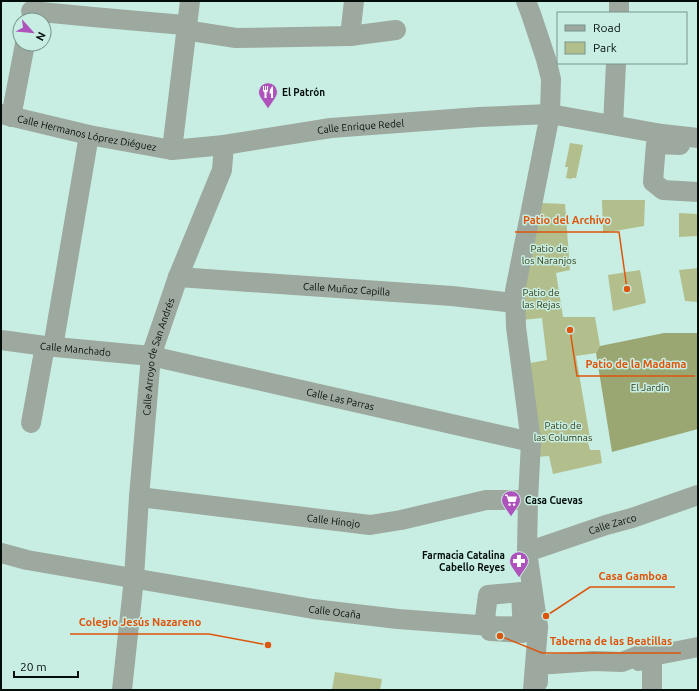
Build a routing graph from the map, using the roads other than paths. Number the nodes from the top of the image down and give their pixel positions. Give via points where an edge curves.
1 (190, 1) edge
2 (354, 1) edge
3 (526, 1) edge
4 (619, 1) edge
5 (31, 11) edge
6 (619, 12) edge
7 (187, 27) junction
8 (396, 30) dead end
9 (350, 36) junction
10 (23, 52) edge
11 (616, 64) edge
12 (550, 114) junction
13 (6, 116) edge
14 (613, 125) junction
15 (88, 135) junction
16 (698, 138) edge
17 (661, 139) junction
18 (224, 145) junction
19 (698, 146) edge
20 (172, 150) junction
21 (698, 186) edge
22 (698, 192) edge
23 (178, 277) junction
24 (515, 303) junction
25 (1, 340) edge
26 (49, 347) junction
27 (151, 356) junction
28 (31, 423) dead end
29 (531, 442) junction
30 (698, 495) edge
31 (139, 498) junction
32 (528, 500) junction
33 (527, 552) junction
34 (1, 553) edge
35 (134, 578) junction
36 (491, 626) junction
37 (530, 627) junction
38 (698, 647) edge
39 (646, 658) junction
40 (536, 681) edge
41 (122, 690) edge
42 (638, 690) edge
43 (652, 690) edge

1 - 7 street
2 - 9 street
3 - 12 street via 551,79
4 - 6 street
5 - 7 street
7 - 9 street via 191,31 236,38
7 - 20 street
8 - 9 street
10 - 13 street
11 - 14 street
12 - 14 street, Calle Enrique Redel
12 - 18 street, Calle Enrique Redel via 331,128
12 - 24 street via 515,291
13 - 15 street, Calle Hermanos Lóprez Diéguez
14 - 17 street, Calle Enrique Redel
15 - 20 street, Calle Hermanos Lóprez Diéguez
15 - 26 street
16 - 17 street
17 - 19 street
17 - 21 street via 657,179 663,184
17 - 22 street via 656,144 653,182 663,190
18 - 20 street, Calle Enrique Redel
18 - 23 street, Calle Arroyo de San Andrés via 222,170
23 - 24 street, Calle Muñoz Capilla via 452,296
23 - 27 street, Calle Arroyo de San Andrés
24 - 29 street
25 - 26 street, Calle Manchado
26 - 27 street, Calle Manchado
26 - 28 street
27 - 29 street, Calle Las Parras
27 - 31 street, Calle Arroyo de San Andrés
29 - 32 street
30 - 33 street, Calle Zarco
31 - 32 street, Calle Hinojo via 370,525 486,500
31 - 35 street, Calle Arroyo de San Andrés
32 - 33 street
33 - 37 street
34 - 35 street, Calle Ocaña via 27,560
35 - 36 street, Calle Ocaña via 312,609
35 - 41 street, Calle Arroyo de San Andrés
36 - 37 street, Calle Ocaña
36 - 37 street via 485,618 488,594 520,592
37 - 40 street
38 - 39 street
39 - 40 street
39 - 42 street
39 - 43 street

